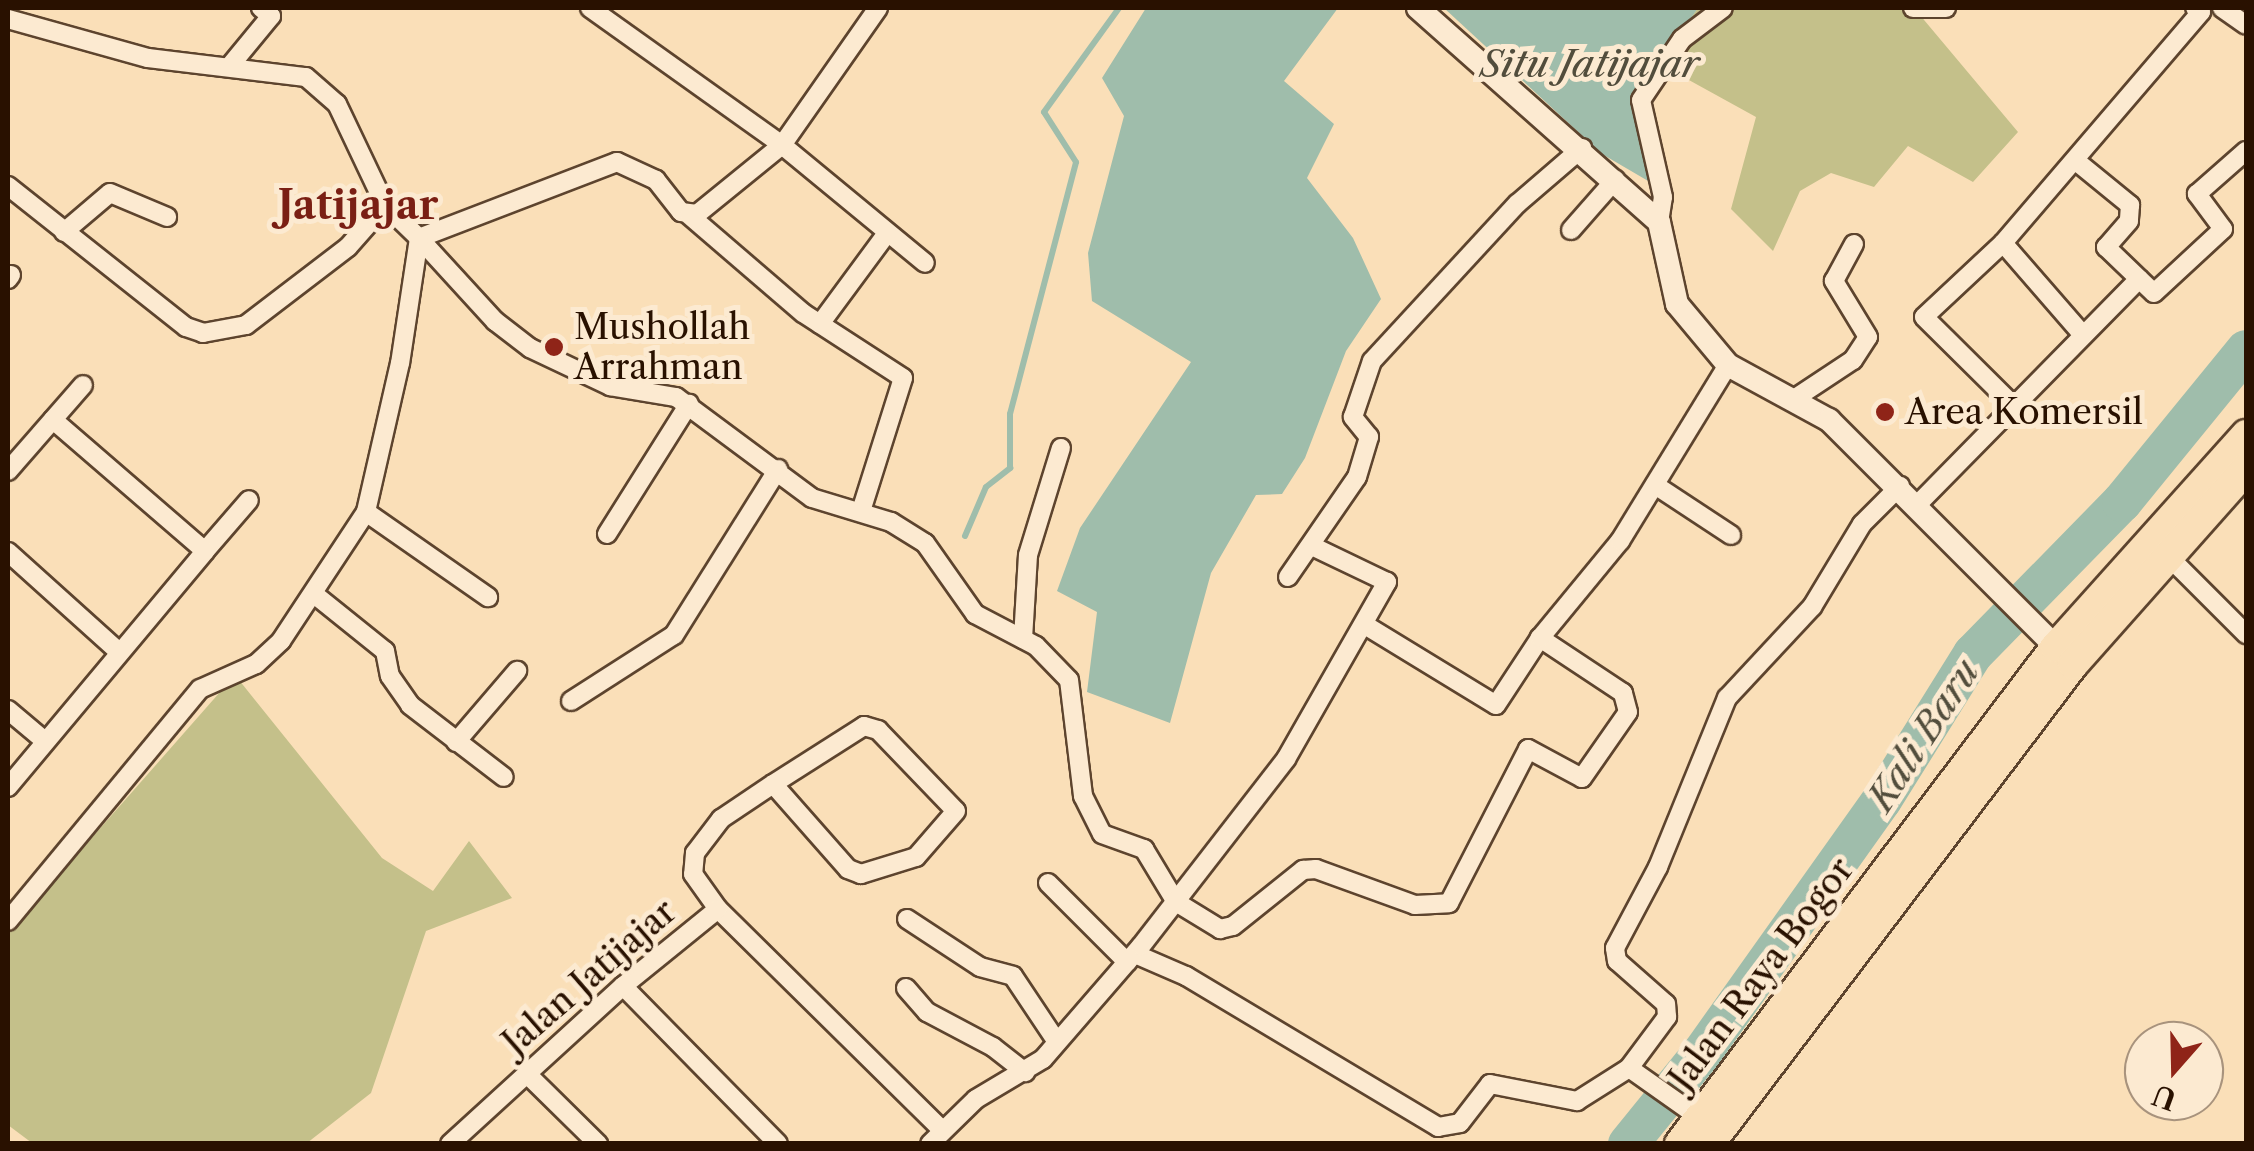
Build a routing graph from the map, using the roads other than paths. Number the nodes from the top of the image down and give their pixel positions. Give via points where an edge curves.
1 (590, 8) edge
2 (878, 8) edge
3 (1418, 8) edge
4 (1723, 8) edge
5 (1914, 8) edge
6 (1946, 8) edge
7 (2195, 8) edge
8 (2222, 8) edge
9 (271, 10) edge
10 (8, 19) edge
11 (2246, 25) edge
12 (229, 67) junction
13 (782, 145) junction
14 (1582, 148) junction
15 (2246, 151) edge
16 (2076, 161) junction
17 (1615, 180) junction
18 (8, 186) edge
19 (385, 206) junction
20 (689, 215) junction
21 (168, 217) dead end
22 (1659, 222) junction
23 (1571, 230) dead end
24 (64, 232) junction
25 (887, 233) junction
26 (418, 238) junction
27 (2003, 243) junction
28 (1854, 244) dead end
29 (926, 263) dead end
30 (2138, 278) junction
31 (820, 324) junction
32 (2083, 335) junction
33 (1728, 365) junction
34 (82, 385) dead end
35 (1796, 397) junction
36 (688, 404) junction
37 (2015, 406) junction
38 (53, 420) junction
39 (2246, 435) edge
40 (1061, 448) dead end
41 (778, 469) junction
42 (2246, 470) edge
43 (8, 471) edge
44 (1656, 485) junction
45 (1900, 486) junction
46 (249, 500) dead end
47 (1917, 504) junction
48 (861, 510) junction
49 (366, 512) junction
50 (607, 534) dead end
51 (1731, 535) dead end
52 (1312, 546) junction
53 (2157, 547) junction
54 (205, 550) junction
55 (8, 552) edge
56 (1288, 576) dead end
57 (314, 594) junction
58 (488, 596) dead end
59 (1365, 625) junction
60 (2246, 634) edge
61 (1540, 638) junction
62 (1023, 639) junction
63 (2056, 647) junction
64 (118, 651) junction
65 (518, 671) dead end
66 (571, 701) dead end
67 (8, 710) edge
68 (45, 742) junction
69 (456, 742) junction
70 (504, 778) dead end
71 (772, 784) junction
72 (8, 787) edge
73 (1048, 883) dead end
74 (1176, 902) junction
75 (718, 909) junction
76 (906, 919) dead end
77 (8, 921) edge
78 (1131, 958) junction
79 (623, 986) junction
80 (906, 988) dead end
81 (1058, 1042) junction
82 (1632, 1069) junction
83 (1025, 1072) junction
84 (528, 1074) junction
85 (1696, 1122) edge
86 (935, 1136) edge
87 (450, 1144) edge
88 (598, 1144) edge
89 (778, 1144) edge
90 (1680, 1144) edge

1 - 13 street
2 - 13 street
3 - 14 street
4 - 22 street via 1682,39 1641,100 1663,197
5 - 6 street
7 - 16 street via 2201,12
8 - 11 street
9 - 12 street
10 - 12 street via 148,58
12 - 19 street via 297,74 325,90
13 - 20 street
13 - 25 street
14 - 17 street
14 - 52 street via 1518,204 1372,362 1353,417 1369,444 1358,477
15 - 30 street via 2197,194 2223,224 2221,232 2154,292
16 - 27 street
16 - 30 street via 2134,211 2106,248
17 - 22 street
17 - 23 street
18 - 24 street
19 - 24 street via 303,284 246,325 219,333 186,327
19 - 26 street
20 - 26 street via 656,180 617,162
20 - 31 street
21 - 24 street via 110,193
22 - 33 street via 1677,304
25 - 29 street
25 - 31 street
26 - 36 street via 495,321 530,348 610,386
26 - 49 street via 400,364
27 - 32 street
27 - 37 street via 1924,317
28 - 35 street via 1834,281 1868,337 1853,360
30 - 32 street
31 - 48 street via 903,378
32 - 37 street
33 - 35 street
33 - 44 street
34 - 38 street
35 - 45 street
36 - 41 street
36 - 50 street
37 - 47 street
38 - 43 street
38 - 54 street
39 - 53 highway, Jalan Raya Bogor
40 - 62 street via 1028,555
41 - 48 street via 812,498
41 - 66 street via 674,635
42 - 53 highway, Jalan Raya Bogor
44 - 51 street
44 - 61 street via 1620,541
45 - 47 street
45 - 82 street via 1862,524 1812,608 1727,698 1703,747 1658,867 1615,948 1617,961 1668,1011
46 - 54 street
47 - 63 street
48 - 62 street via 926,543 975,614
49 - 57 street
49 - 58 street
52 - 56 street
52 - 59 street via 1387,582
53 - 60 street
53 - 63 highway, Jalan Raya Bogor
54 - 64 street
55 - 64 street
57 - 69 street via 382,648 410,705
57 - 77 street via 266,658 209,682 177,712
59 - 61 street via 1496,704
59 - 74 street via 1286,758
61 - 74 street via 1623,694 1628,712 1582,778 1528,750 1450,903 1415,905 1316,869 1303,870 1233,926 1220,929
62 - 74 street via 1068,680 1078,775 1092,817 1110,840 1144,850
63 - 85 highway, Jalan Raya Bogor
64 - 68 street
65 - 69 street
67 - 68 street
68 - 72 street
69 - 70 street
71 - 71 street via 848,869 862,874 916,857 956,811 878,730 864,726
71 - 75 street via 721,820 696,853 693,874
73 - 78 street
74 - 78 street
75 - 79 street, Jalan Jatijajar
75 - 86 street, Jalan Jatijajar
76 - 81 street via 980,966 1014,976
78 - 81 street
78 - 82 street via 1186,976 1438,1127 1460,1123 1490,1084 1576,1101
79 - 84 street, Jalan Jatijajar
79 - 89 street
80 - 83 street via 927,1012
81 - 83 street
82 - 85 street
83 - 86 street
84 - 87 street, Jalan Jatijajar
84 - 88 street
85 - 90 highway, Jalan Raya Bogor

